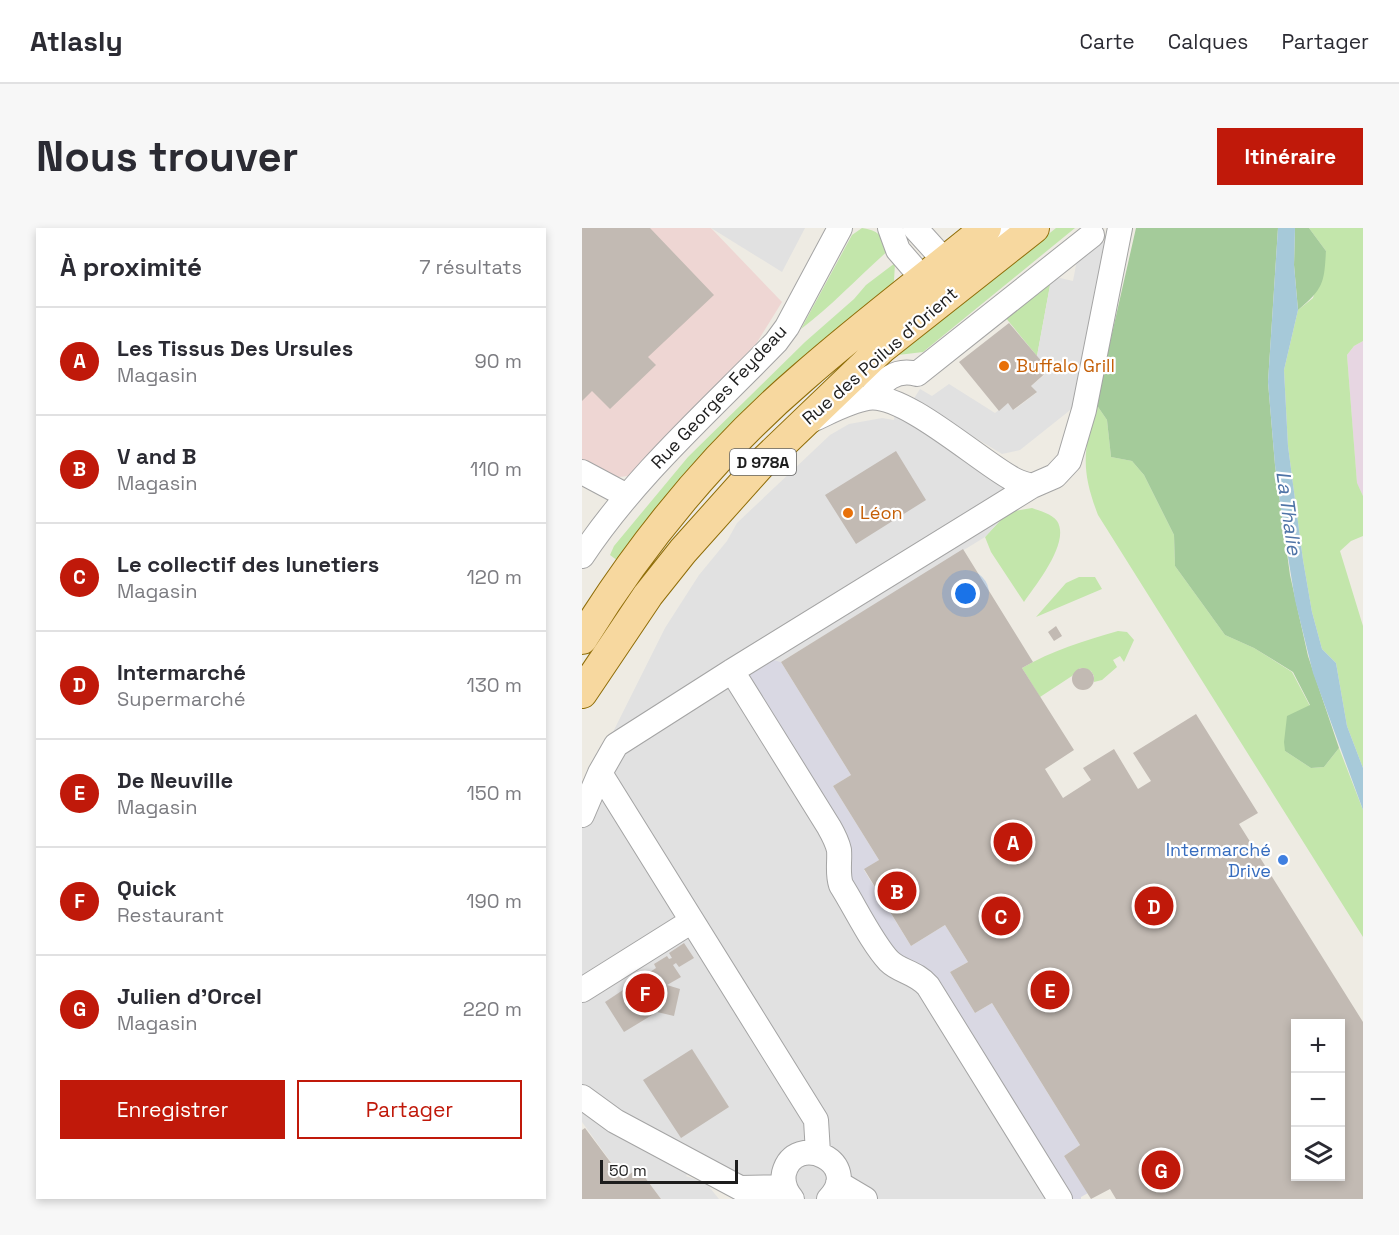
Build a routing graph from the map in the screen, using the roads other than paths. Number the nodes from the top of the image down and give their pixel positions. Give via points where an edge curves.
1 (840, 228) edge
2 (890, 228) edge
3 (915, 228) edge
4 (986, 228) edge
5 (1008, 228) edge
6 (1034, 228) edge
7 (1120, 228) edge
8 (1092, 235) dead end
9 (935, 272) junction
10 (832, 396) junction
11 (870, 397) junction
12 (799, 426) junction
13 (582, 472) edge
14 (1032, 486) junction
15 (627, 496) junction
16 (582, 556) edge
17 (582, 639) edge
18 (732, 670) junction
19 (582, 693) edge
20 (600, 773) junction
21 (582, 814) edge
22 (692, 921) junction
23 (582, 990) edge
24 (582, 1097) edge
25 (818, 1153) junction
26 (834, 1191) edge
27 (788, 1193) edge
28 (865, 1199) edge
29 (1060, 1199) edge

1 - 15 street, Rue Georges Feydeau via 776,342 666,451
2 - 9 street via 898,250
3 - 9 street
4 - 9 main road, D 978A
5 - 9 street via 954,271
6 - 10 main road, Rue des Poilus d'Orient / D 978A via 882,348
7 - 14 street via 1078,434 1069,461 1055,476
8 - 11 street via 917,374 896,373
9 - 10 street via 926,294 845,364
9 - 17 main road, Rue des Poilus d'Orient / D 978A via 800,379 722,455 628,569
10 - 12 main road, Rue des Poilus d'Orient / D 978A
11 - 12 street
11 - 14 street via 910,409 1012,479
12 - 19 main road, Rue des Poilus d'Orient / D 978A via 682,550
13 - 15 street
14 - 18 street
15 - 16 street, Rue Georges Feydeau
18 - 20 street via 616,745
18 - 29 street via 836,840 841,885 875,940 890,962 928,986
20 - 21 street
20 - 22 street
22 - 23 street
22 - 25 street via 816,1120
24 - 27 street via 615,1121 740,1188
25 - 26 street via 836,1167
25 - 27 street via 808,1152 790,1162 785,1170
26 - 28 street

